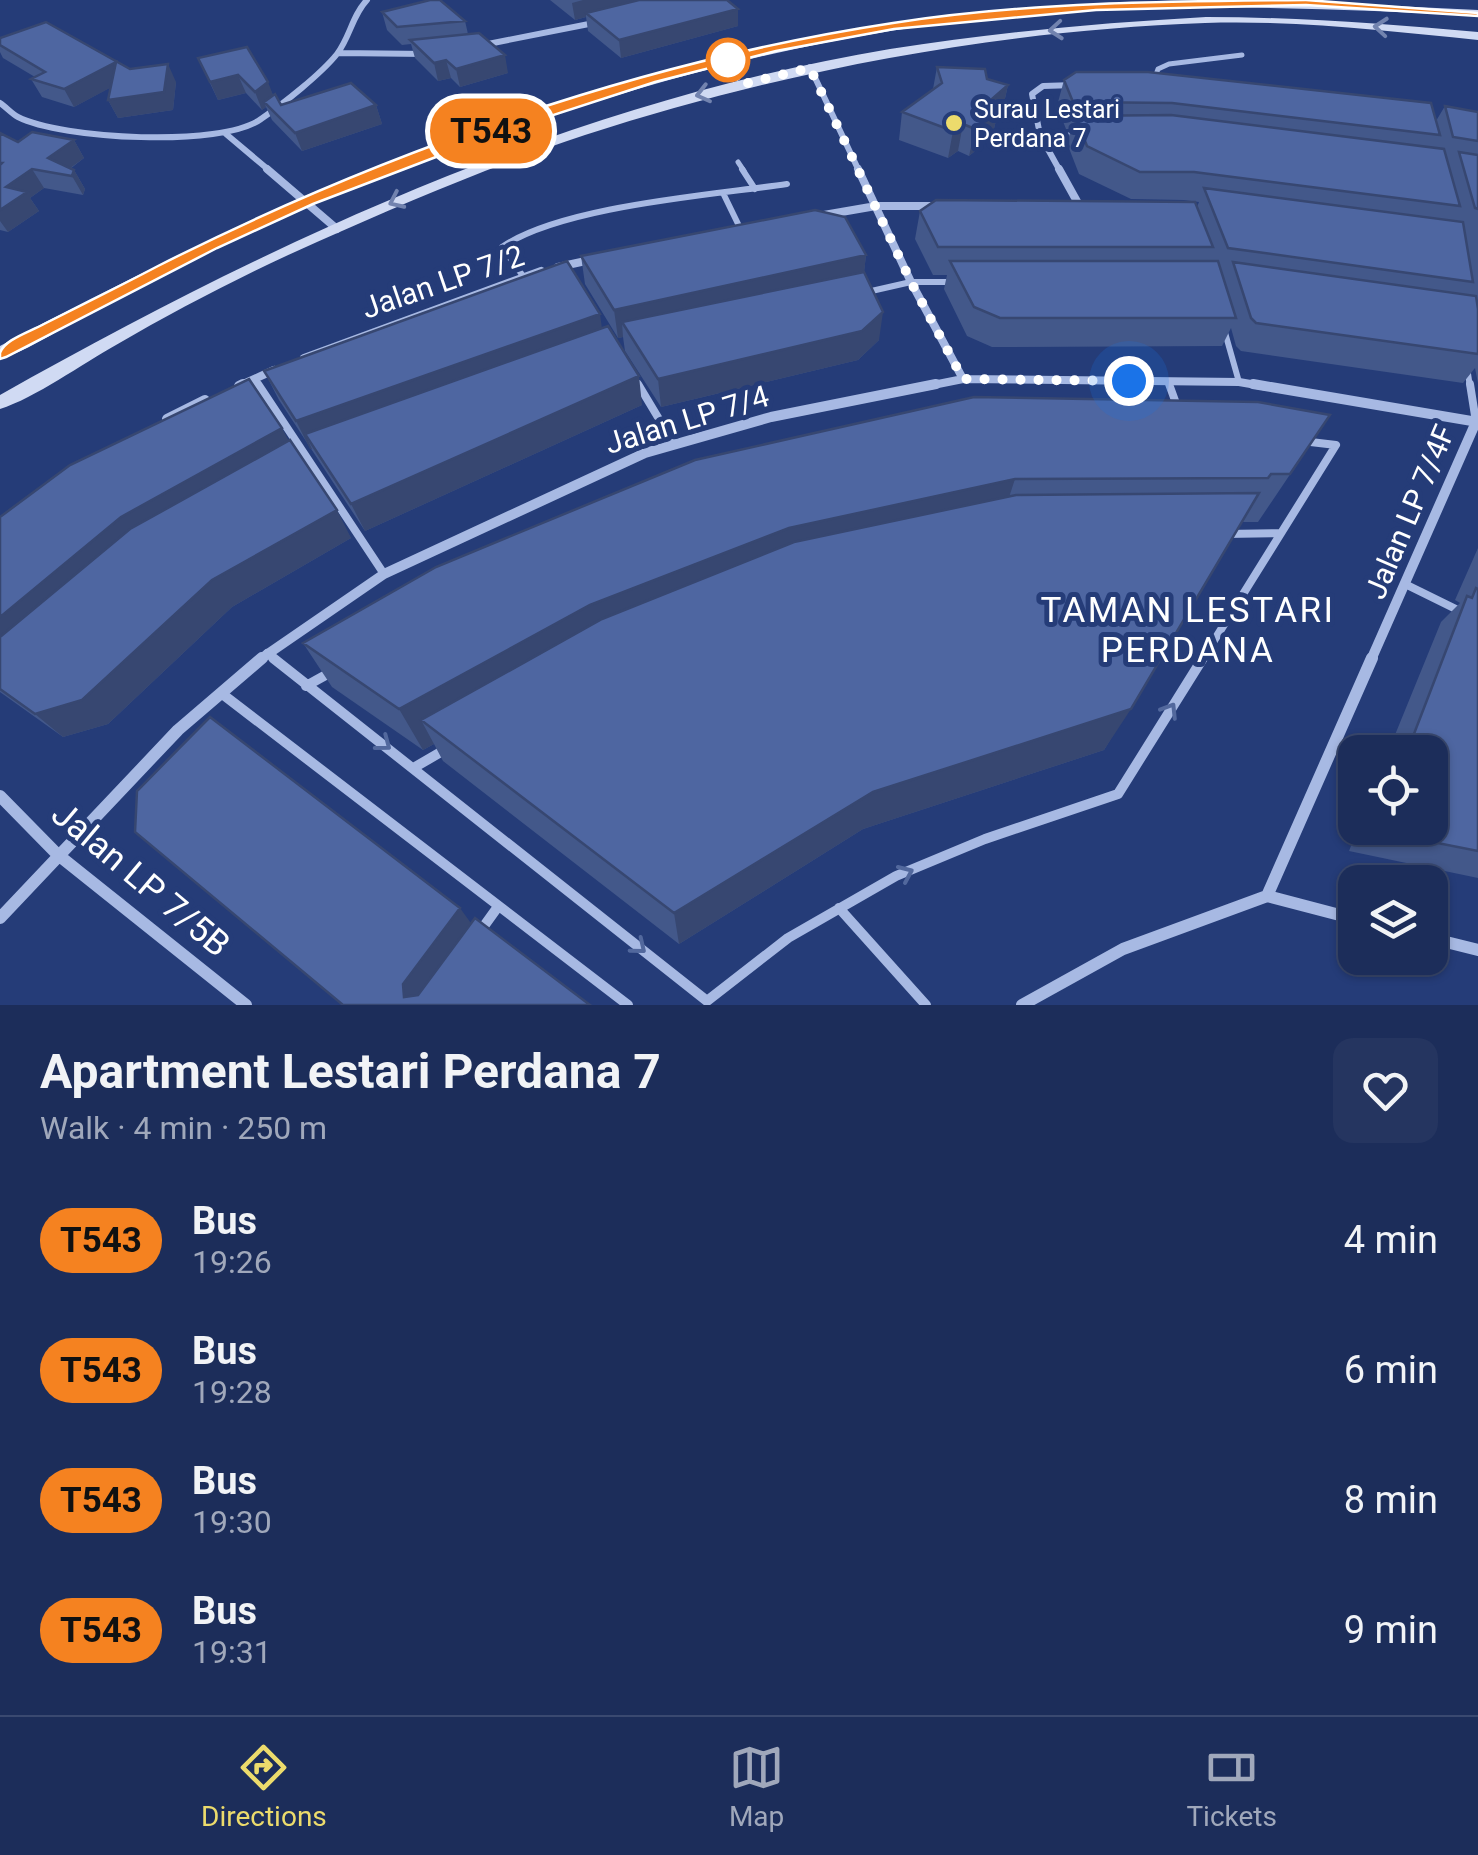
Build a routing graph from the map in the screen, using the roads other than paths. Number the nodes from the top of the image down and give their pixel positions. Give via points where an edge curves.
1 (367, 0) edge
2 (1230, 0) edge
3 (1478, 13) edge
4 (610, 20) edge
5 (1478, 36) edge
6 (467, 48) edge
7 (338, 52) junction
8 (434, 54) edge
9 (1242, 55) dead end
10 (810, 68) junction
11 (1085, 84) edge
12 (1141, 84) edge
13 (1154, 85) joint
14 (0, 102) edge
15 (226, 134) junction
16 (1040, 135) junction
17 (1092, 136) edge
18 (738, 162) dead end
19 (787, 184) dead end
20 (755, 189) junction
21 (724, 195) junction
22 (308, 201) junction
23 (876, 206) junction
24 (950, 206) edge
25 (1061, 206) edge
26 (1079, 206) junction
27 (1096, 206) edge
28 (799, 220) edge
29 (760, 227) edge
30 (336, 228) junction
31 (741, 230) junction
32 (725, 233) edge
33 (603, 257) edge
34 (565, 265) junction
35 (523, 276) junction
36 (575, 281) edge
37 (911, 282) junction
38 (971, 282) edge
39 (856, 294) edge
40 (1220, 316) edge
41 (1464, 352) edge
42 (0, 353) edge
43 (625, 362) edge
44 (254, 379) junction
45 (963, 379) junction
46 (1168, 381) junction
47 (1239, 382) junction
48 (0, 403) edge
49 (1178, 410) edge
50 (1477, 422) edge
51 (153, 426) edge
52 (1298, 440) edge
53 (674, 444) junction
54 (326, 452) edge
55 (308, 458) junction
56 (292, 468) edge
57 (1206, 534) edge
58 (1280, 534) junction
59 (384, 574) junction
60 (1407, 584) junction
61 (1478, 620) edge
62 (266, 653) junction
63 (340, 668) edge
64 (306, 686) junction
65 (221, 693) junction
66 (461, 740) edge
67 (415, 768) junction
68 (0, 796) edge
69 (57, 854) junction
70 (1268, 896) junction
71 (498, 908) junction
72 (839, 908) junction
73 (1338, 914) edge
74 (0, 918) edge
75 (1448, 942) edge
76 (467, 950) edge
77 (1478, 950) edge
78 (246, 1005) edge
79 (628, 1005) edge
80 (926, 1005) edge
81 (1022, 1005) edge

1 - 7 street
2 - 3 main road
2 - 22 main road via 1014,12 776,48 500,128
4 - 6 street
5 -> 10 main road via 1282,20 1144,22 1008,34
7 - 8 street
7 - 15 street via 258,122
9 - 13 lane via 1162,66
10 - 23 street
10 -> 30 main road via 552,139
11 - 16 street via 1042,86 1032,94
12 - 13 street
14 - 15 street via 19,118 67,130 136,138
15 - 22 street
16 - 17 lane
16 - 26 street
18 - 20 lane
19 - 20 lane
20 - 21 lane
21 - 31 lane
21 - 35 lane via 520,232 502,248
22 - 30 street
22 - 42 main road
23 - 24 street
23 - 28 street
23 - 37 street
25 - 26 street
26 - 27 street
29 - 31 street
30 - 48 main road
31 - 32 street
33 - 34 street, Jalan LP 7/2
34 - 35 street, Jalan LP 7/2
34 - 36 lane
35 - 44 street, Jalan LP 7/2
37 - 38 lane
37 - 39 lane
37 - 45 street
40 - 47 lane
41 - 50 lane
43 - 53 lane
44 - 51 street, Jalan LP 7/2
44 - 55 lane
45 - 46 street, Jalan LP 7/4
45 - 53 street, Jalan LP 7/4
46 - 47 street, Jalan LP 7/4
46 - 49 lane
47 - 50 street, Jalan LP 7/4
50 - 60 street, Jalan LP 7/4F
52 - 58 lane via 1336,446
53 - 59 street, Jalan LP 7/4
54 - 55 lane
55 - 56 lane
55 - 59 lane
57 - 58 lane
72 -> 58 lane via 985,838 1118,794
59 - 62 street, Jalan LP 7/4
60 - 61 lane
60 - 70 street, Jalan LP 7/4F
62 - 64 lane
62 - 65 street, Jalan LP 7/4
63 - 64 lane
64 -> 67 lane
65 - 69 street, Jalan LP 7/4
65 - 71 lane
66 - 67 lane
67 -> 72 lane via 707,1001
68 - 69 street, Jalan LP 7/5B
69 - 74 street, Jalan LP 7/4
69 - 78 street, Jalan LP 7/5B
70 - 73 street
70 - 81 street via 1123,949
71 - 76 lane
71 - 79 lane
72 - 80 lane
75 - 77 street

